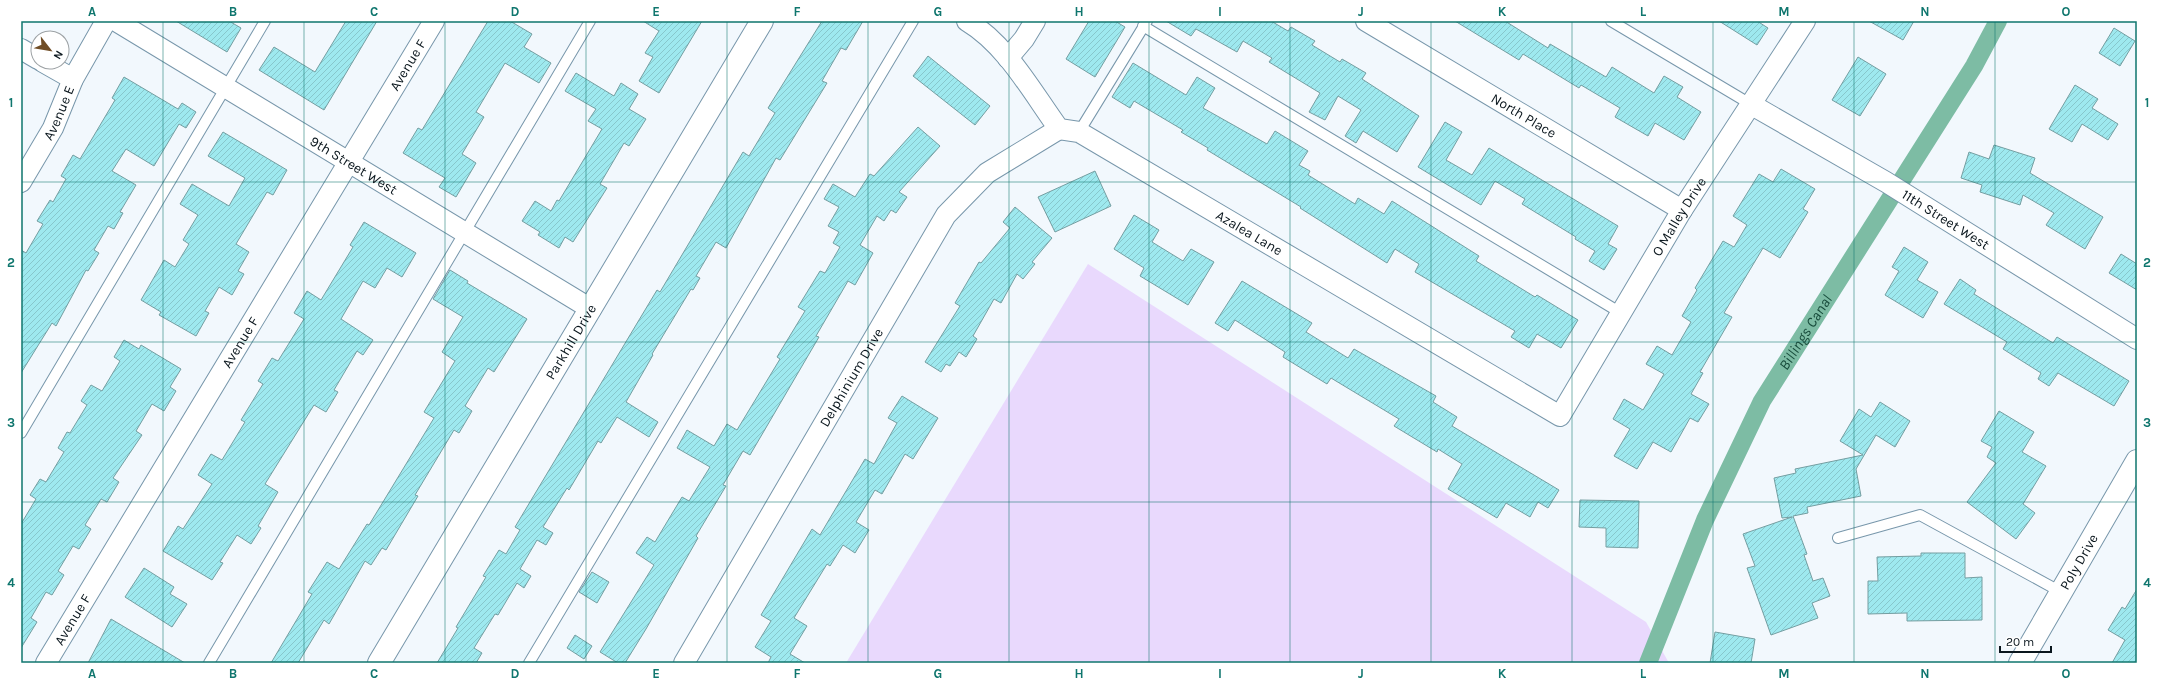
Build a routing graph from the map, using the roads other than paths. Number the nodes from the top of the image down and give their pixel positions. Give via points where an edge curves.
1 (106, 21) edge
2 (116, 21) edge
3 (266, 21) edge
4 (434, 21) edge
5 (590, 21) edge
6 (762, 21) edge
7 (913, 21) edge
8 (967, 21) edge
9 (1035, 21) edge
10 (1366, 21) edge
11 (1611, 21) edge
12 (1805, 21) edge
13 (1145, 24) edge
14 (21, 49) edge
15 (30, 54) edge
16 (1008, 58) junction
17 (57, 70) edge
18 (72, 79) junction
19 (227, 87) junction
20 (1752, 104) junction
21 (1059, 129) junction
22 (1079, 132) junction
23 (348, 161) junction
24 (21, 182) edge
25 (1682, 210) junction
26 (466, 232) junction
27 (591, 309) junction
28 (1621, 313) junction
29 (2137, 339) edge
30 (1560, 416) joint
31 (21, 433) edge
32 (2137, 461) edge
33 (1838, 538) dead end
34 (2061, 592) junction
35 (688, 662) edge
36 (46, 663) edge
37 (209, 663) edge
38 (379, 663) edge
39 (529, 663) edge
40 (2020, 663) edge

1 - 18 street, Avenue E
2 - 19 street, 9th Street West
3 - 19 lane
4 - 23 street, Avenue F
5 - 26 lane
6 - 27 street, Parkhill Drive
7 - 39 lane
8 - 16 street via 980,29
9 - 16 street
10 - 25 street, North Place
11 - 20 lane
12 - 20 street, O Malley Drive
13 - 22 lane
13 - 28 lane
14 - 15 street
16 - 21 street
17 - 18 street
18 - 24 street, Avenue E via 53,128
19 - 23 street, 9th Street West
19 - 31 lane
20 - 25 street, O Malley Drive
20 - 29 street, 11th Street West via 1916,200
21 - 22 street, Azalea Lane
21 - 35 street, Delphinium Drive via 987,173 946,215
22 - 30 street, Azalea Lane
23 - 26 street, 9th Street West
23 - 36 street, Avenue F
25 - 28 street, O Malley Drive
26 - 27 street, 9th Street West
26 - 37 lane
27 - 38 street, Parkhill Drive
28 - 30 street, O Malley Drive
32 - 34 street, Poly Drive
33 - 34 lane via 1920,515
34 - 40 street, Poly Drive

